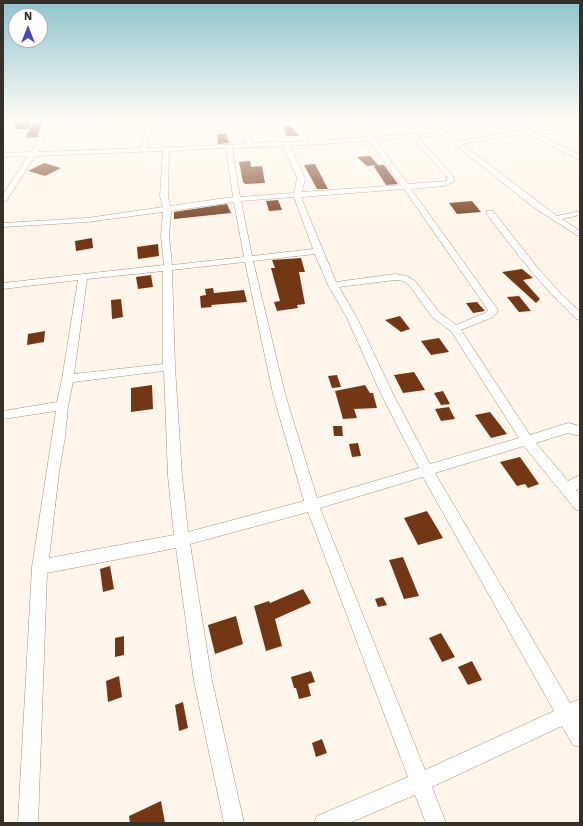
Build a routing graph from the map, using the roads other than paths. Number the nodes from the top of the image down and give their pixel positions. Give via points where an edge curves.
1 (31, 158) edge
2 (166, 158) edge
3 (231, 158) edge
4 (292, 158) edge
5 (385, 158) edge
6 (433, 158) edge
7 (475, 158) edge
8 (406, 187) junction
9 (297, 196) junction
10 (237, 199) junction
11 (3, 200) edge
12 (167, 208) junction
13 (490, 213) dead end
14 (580, 213) edge
15 (557, 218) junction
16 (3, 225) edge
17 (580, 235) edge
18 (318, 251) junction
19 (248, 258) junction
20 (168, 266) junction
21 (83, 276) junction
22 (333, 285) junction
23 (3, 286) edge
24 (580, 317) edge
25 (456, 329) junction
26 (169, 367) junction
27 (68, 379) junction
28 (62, 406) junction
29 (3, 415) edge
30 (580, 431) edge
31 (527, 441) junction
32 (427, 471) junction
33 (580, 481) edge
34 (567, 489) junction
35 (312, 505) junction
36 (580, 505) edge
37 (182, 540) junction
38 (40, 567) junction
39 (573, 711) edge
40 (580, 738) edge
41 (419, 783) junction
42 (28, 823) edge
43 (234, 823) edge
44 (324, 823) edge
45 (436, 823) edge

1 - 11 street
2 - 12 street via 164,196
3 - 10 street
4 - 9 street via 301,178
5 - 8 street
6 - 8 street via 452,179 450,182
7 - 15 street
8 - 9 street
8 - 25 street via 493,310 489,315
9 - 10 street
9 - 18 street
10 - 12 street
10 - 19 street
12 - 16 street via 86,220
12 - 20 street via 165,236
13 - 24 street via 534,269
14 - 15 street
15 - 17 street
18 - 19 street
18 - 22 street
19 - 20 street
19 - 35 street via 279,394
20 - 21 street
20 - 26 street
21 - 23 street
21 - 27 street
22 - 25 street via 395,277 407,279 436,315
22 - 32 street via 352,318 387,394
25 - 31 street
26 - 27 street
26 - 37 street via 175,476
27 - 28 street
28 - 29 street
28 - 38 street
30 - 31 street via 568,428
31 - 32 street
31 - 34 street
32 - 35 street
32 - 39 street
33 - 34 street
34 - 36 street
35 - 37 street
35 - 41 street
37 - 38 street
37 - 43 street via 203,681
38 - 42 street
39 - 40 street
39 - 41 street
41 - 44 street
41 - 45 street

